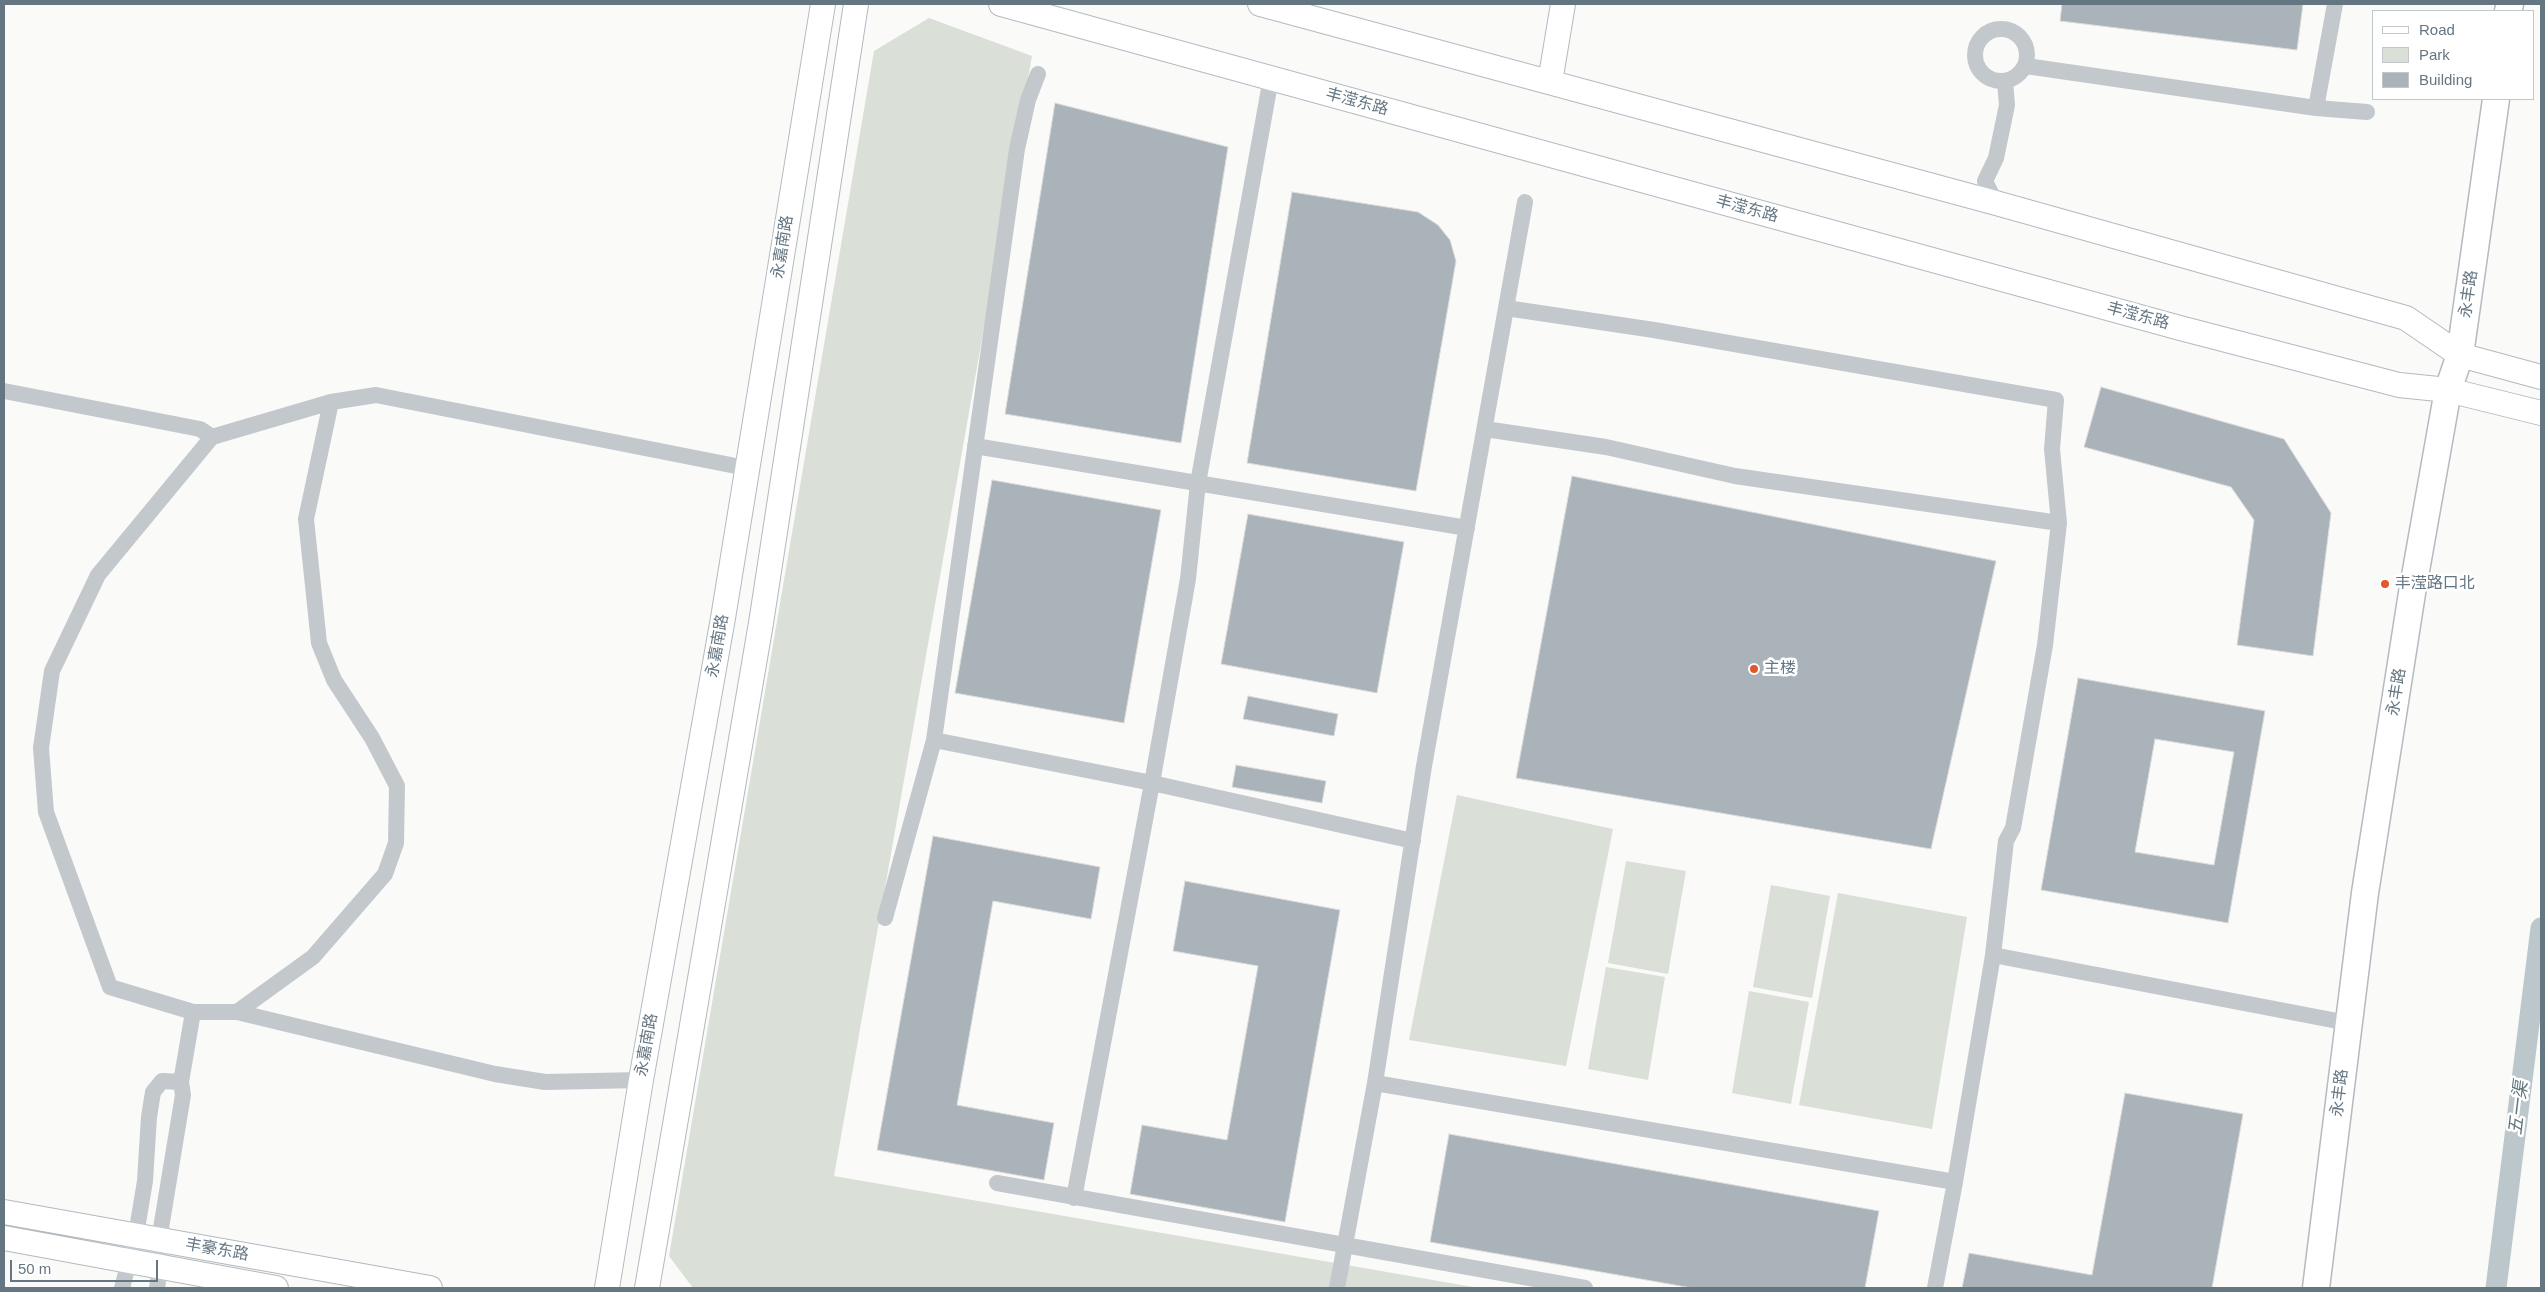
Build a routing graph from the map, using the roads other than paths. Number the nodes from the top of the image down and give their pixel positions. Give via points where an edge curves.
1 (823, 4) edge
2 (856, 4) edge
3 (1001, 4) edge
4 (1260, 4) edge
5 (1563, 4) edge
6 (2335, 4) edge
7 (2026, 66) junction
8 (1038, 74) dead end
9 (1271, 78) junction
10 (1550, 82) junction
11 (2004, 82) junction
12 (2496, 100) edge
13 (2316, 108) junction
14 (2367, 112) dead end
15 (1525, 202) dead end
16 (1996, 203) junction
17 (1506, 308) junction
18 (2460, 355) junction
19 (2541, 377) edge
20 (2448, 390) junction
21 (4, 391) edge
22 (331, 402) junction
23 (2541, 413) edge
24 (1485, 429) junction
25 (212, 437) junction
26 (975, 446) junction
27 (746, 468) junction
28 (1198, 483) junction
29 (2059, 522) junction
30 (1467, 528) junction
31 (934, 740) junction
32 (1152, 783) junction
33 (1413, 840) junction
34 (885, 918) dead end
35 (1993, 955) junction
36 (193, 1012) junction
37 (237, 1012) junction
38 (2348, 1023) junction
39 (640, 1080) junction
40 (181, 1082) junction
41 (1375, 1083) junction
42 (1955, 1182) junction
43 (997, 1183) dead end
44 (1074, 1198) junction
45 (4, 1212) edge
46 (147, 1237) junction
47 (4, 1238) edge
48 (1345, 1246) junction
49 (128, 1261) junction
50 (158, 1277) edge
51 (122, 1288) edge
52 (276, 1288) edge
53 (430, 1288) edge
54 (607, 1288) edge
55 (648, 1288) edge
56 (1337, 1288) edge
57 (1585, 1288) edge
58 (1935, 1288) edge
59 (2316, 1288) edge

1 - 27 street, 永嘉南路
2 - 55 street via 760,623
3 - 9 street, 丰滢东路
4 - 10 street
5 - 10 street
6 - 13 street
7 - 11 street via 2020,74
7 - 11 street via 2027,48 2016,34 2000,29 1984,36 1976,50 1977,66 1988,78
7 - 13 street
8 - 26 street via 1028,100 1017,149
9 - 20 street, 丰滢东路 via 2180,328 2399,385
9 - 28 street
10 - 16 street
11 - 16 street via 2007,105 1996,158 1985,181
12 - 18 main road, 永丰路
13 - 14 street
15 - 17 street
16 - 18 street via 2406,318
17 - 24 street
17 - 29 street via 1654,330 2056,400 2052,449
18 - 19 street
18 - 20 main road, 永丰路
20 - 23 street, 丰滢东路
20 - 38 main road, 永丰路 via 2409,612
21 - 25 street via 200,429
22 - 25 street
22 - 27 street via 376,395
22 - 37 street via 306,519 319,643 334,680 372,738 397,786 396,843 385,874 313,957
24 - 29 street via 1606,447 1735,476
24 - 30 street
25 - 36 street via 98,575 52,671 41,748 46,812 110,987
26 - 28 street
26 - 31 street
27 - 39 street, 永嘉南路 via 723,618
28 - 30 street
28 - 32 street via 1188,579
29 - 35 street via 2045,644 2013,828 2006,841
30 - 33 street
31 - 32 street
31 - 34 street
32 - 33 street
32 - 44 street
33 - 41 street
35 - 38 street
35 - 42 street
36 - 37 street
36 - 40 street
37 - 39 street via 520,1078 545,1082
38 - 59 main road, 永丰路
39 - 54 street, 永嘉南路
40 - 46 street via 183,1095
40 - 46 street via 162,1081 153,1092 145,1181
41 - 42 street
41 - 48 street
42 - 58 street
43 - 44 street
44 - 48 street via 1344,1243
45 - 46 street, 丰豪东路
46 - 49 street
46 - 50 street
46 - 53 street, 丰豪东路
47 - 49 street, 丰豪东路
48 - 56 street
48 - 57 street
49 - 50 street, 丰豪东路
49 - 51 street
50 - 52 street, 丰豪东路

